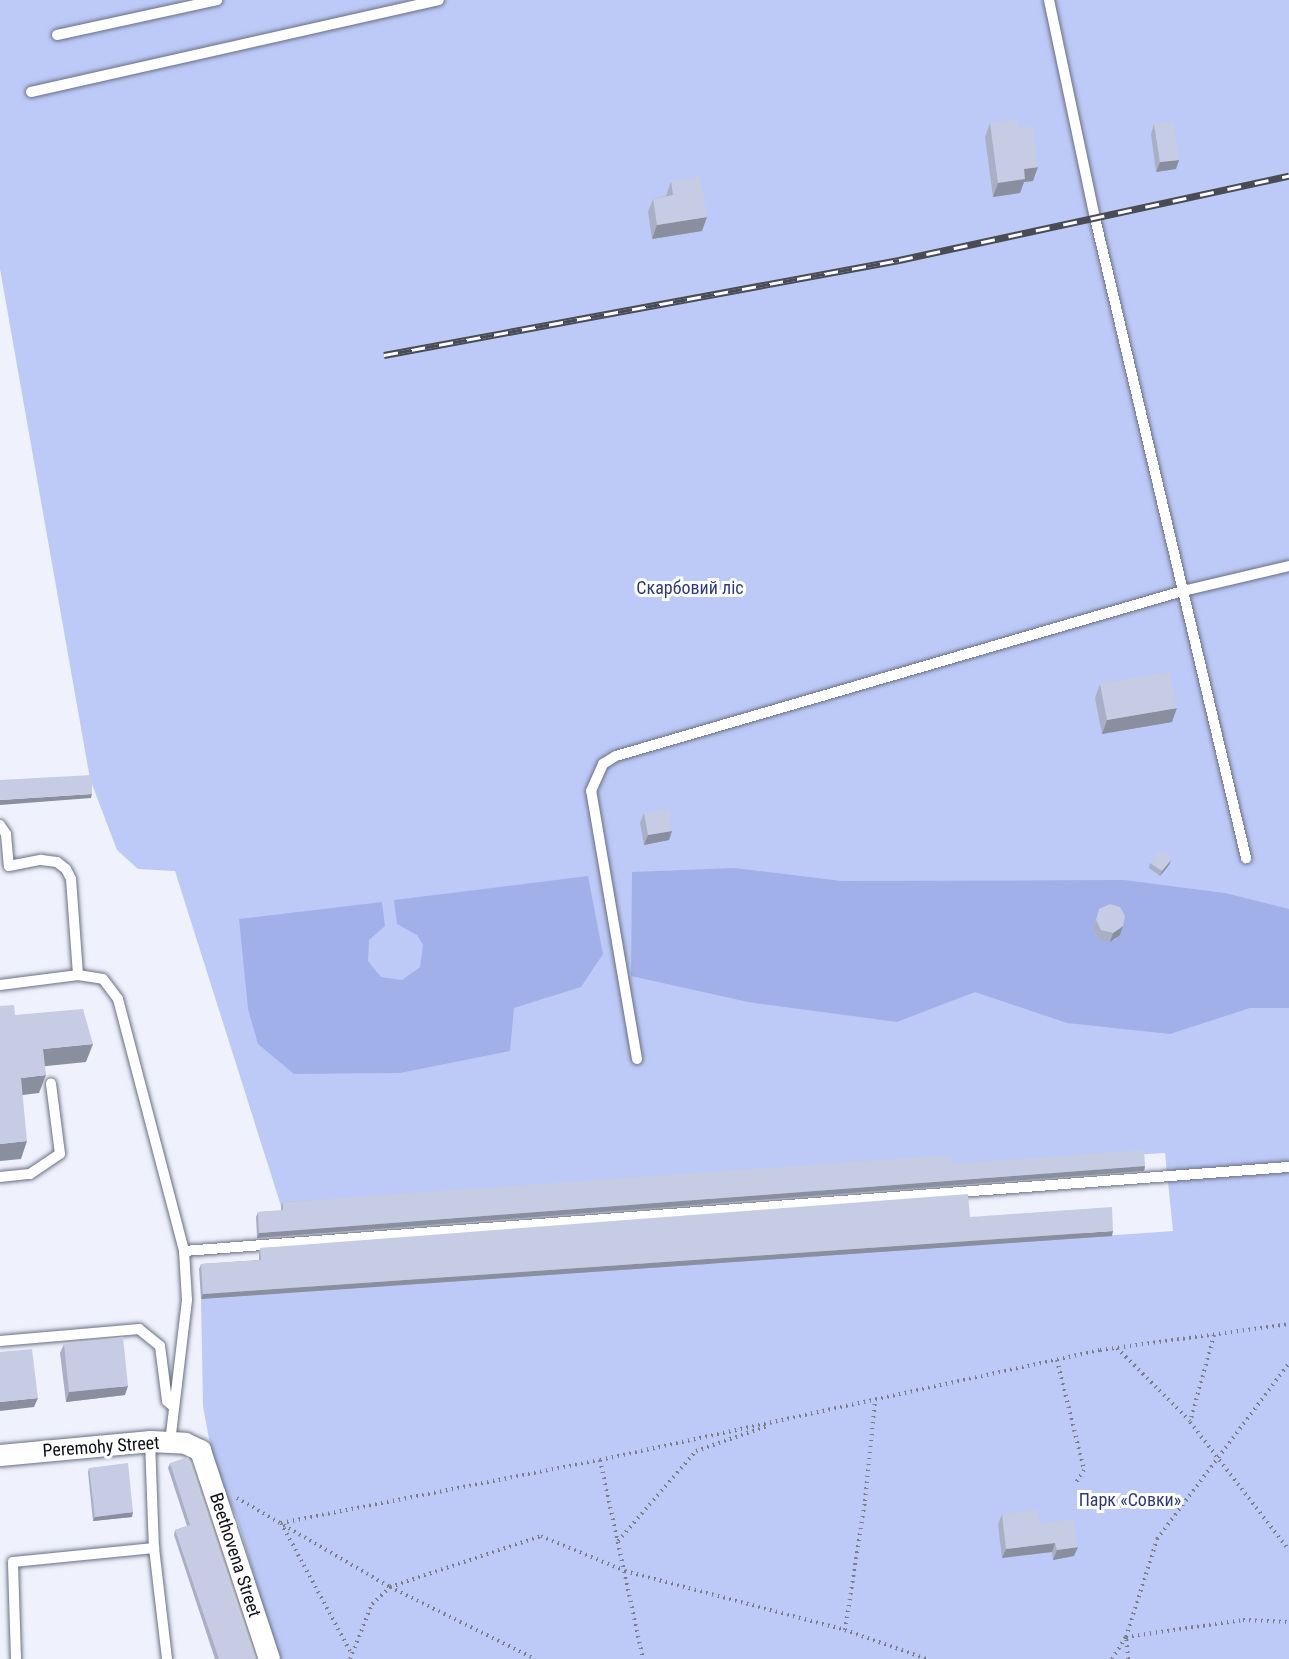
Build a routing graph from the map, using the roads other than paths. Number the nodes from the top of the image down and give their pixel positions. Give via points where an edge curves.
1 (217, 0) edge
2 (439, 0) edge
3 (1049, 0) edge
4 (57, 35) dead end
5 (31, 92) dead end
6 (1289, 566) edge
7 (1184, 591) junction
8 (0, 825) edge
9 (1246, 858) dead end
10 (5, 867) edge
11 (78, 975) junction
12 (0, 985) edge
13 (637, 1059) dead end
14 (51, 1084) dead end
15 (1289, 1167) edge
16 (0, 1177) edge
17 (184, 1251) junction
18 (0, 1341) edge
19 (174, 1407) junction
20 (160, 1441) junction
21 (200, 1450) joint
22 (0, 1455) edge
23 (154, 1548) junction
24 (16, 1659) edge
25 (166, 1659) edge
26 (269, 1659) edge

1 - 4 lane
2 - 5 lane
3 - 7 lane via 1095,218
6 - 7 lane
7 - 9 lane
7 - 13 lane via 616,756 603,764 591,791
8 - 10 lane via 6,834
10 - 11 lane via 42,860 57,862 66,869
11 - 12 lane
11 - 17 lane via 103,979 118,999
14 - 16 lane via 60,1154 30,1174
15 - 17 lane
17 - 19 lane via 187,1300
18 - 19 lane via 140,1329 160,1346 167,1401
19 - 20 lane
20 - 21 street, Peremohy Street
20 - 22 street, Peremohy Street
20 - 23 lane
21 - 26 street, Beethovena Street
23 - 24 lane via 13,1562
23 - 25 lane

